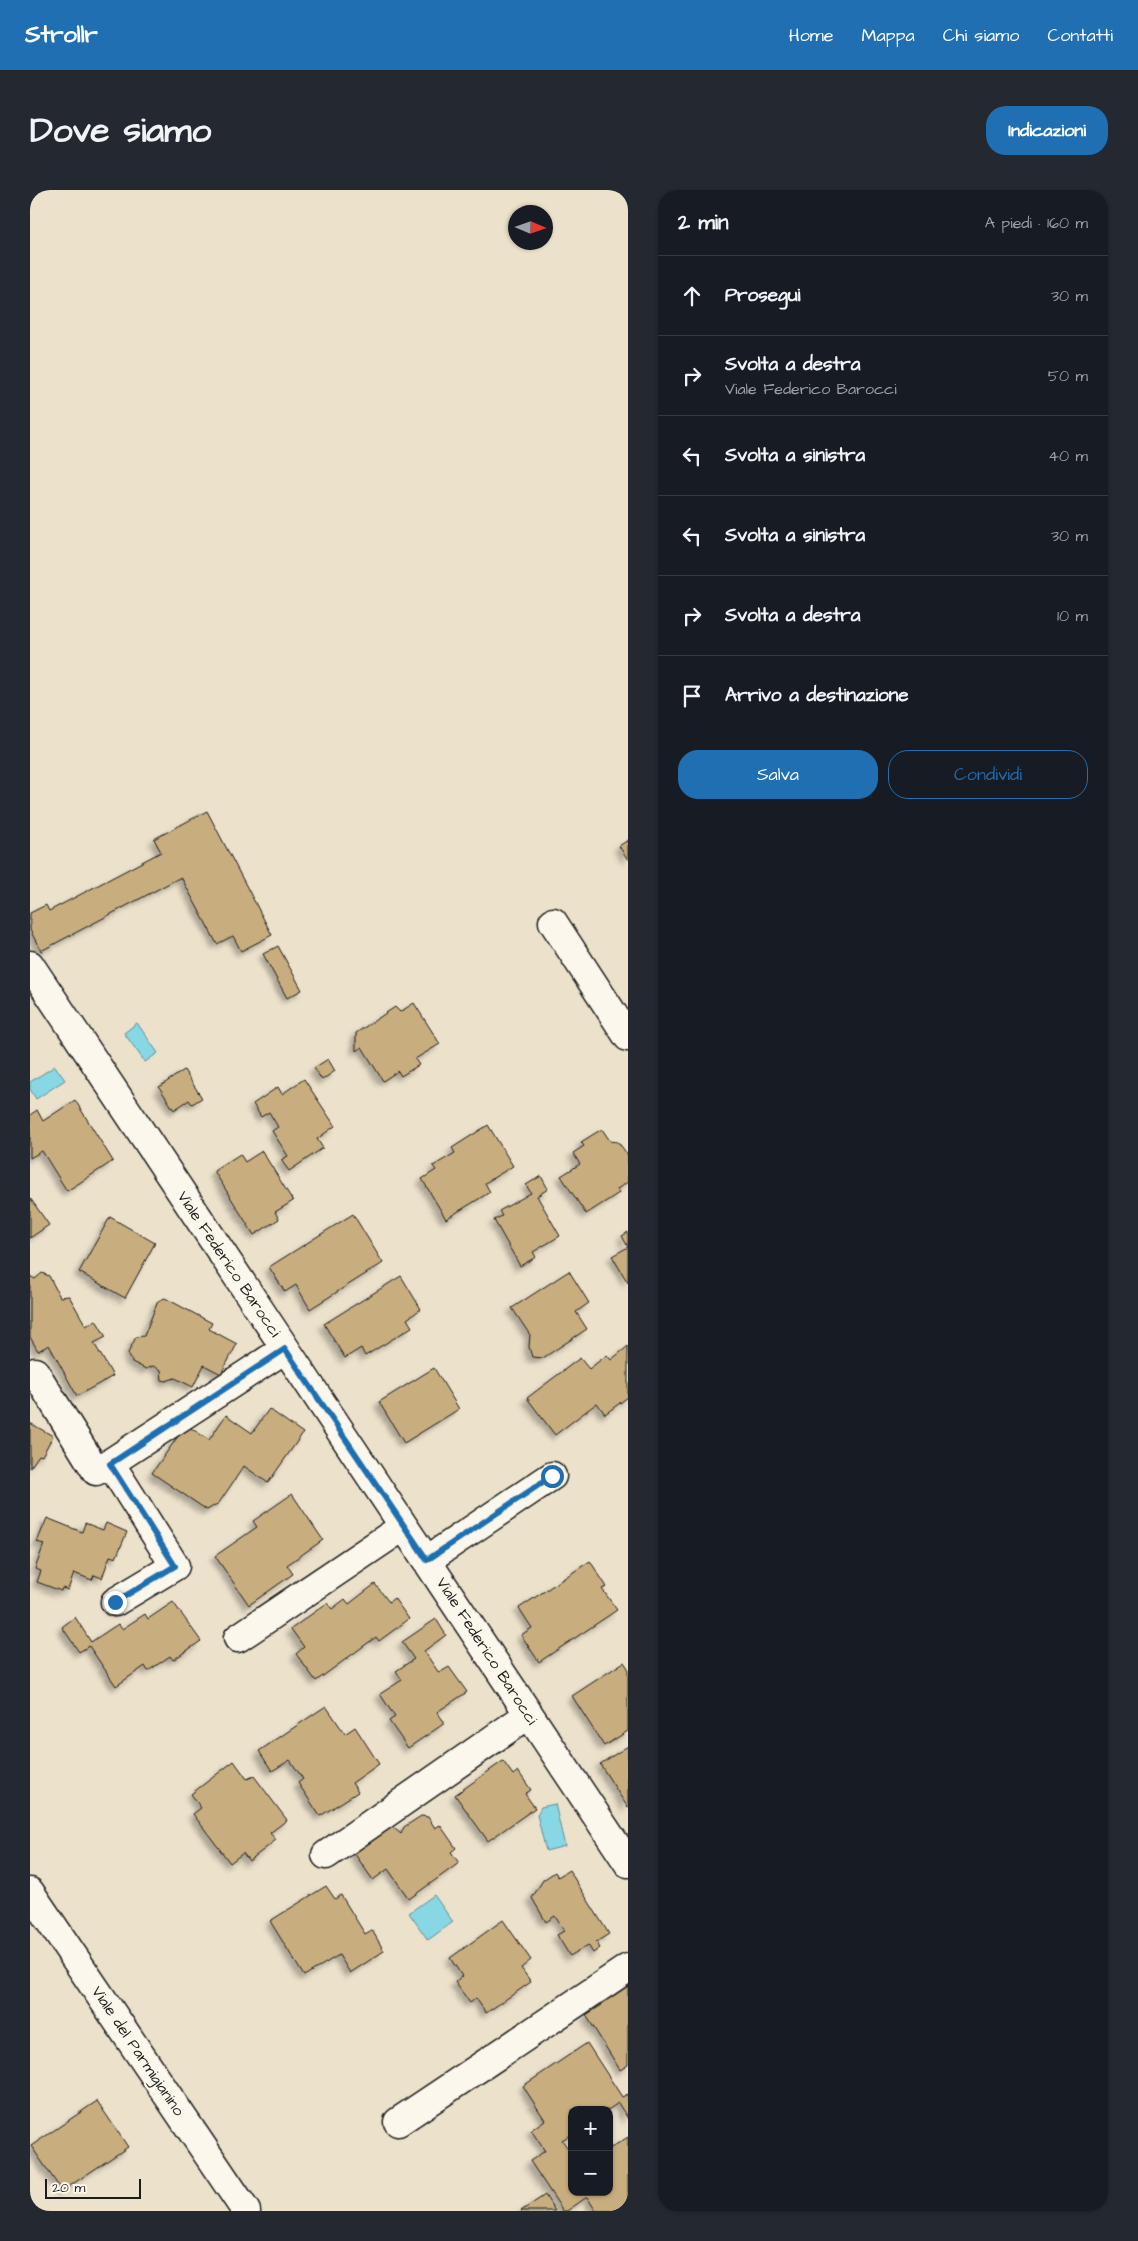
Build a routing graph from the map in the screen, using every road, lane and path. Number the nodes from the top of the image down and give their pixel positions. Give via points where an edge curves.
1 (553, 922) dead end
2 (30, 965) edge
3 (628, 1037) edge
4 (285, 1349) junction
5 (35, 1372) dead end
6 (110, 1464) junction
7 (552, 1476) dead end
8 (403, 1527) junction
9 (427, 1560) junction
10 (115, 1602) dead end
11 (238, 1638) dead end
12 (528, 1715) junction
13 (326, 1855) dead end
14 (628, 1863) edge
15 (30, 1892) edge
16 (628, 1968) edge
17 (398, 2122) dead end
18 (246, 2211) edge

1 - 3 street
2 - 4 street, Viale Federico Barocci
4 - 6 street
4 - 8 street, Viale Federico Barocci
5 - 6 street via 96,1472
6 - 10 street via 175,1566
7 - 9 street
8 - 9 street, Viale Federico Barocci
8 - 11 street
9 - 12 street, Viale Federico Barocci
12 - 13 street
12 - 14 street, Viale Federico Barocci
15 - 18 street, Viale del Parmigianino
16 - 17 street

